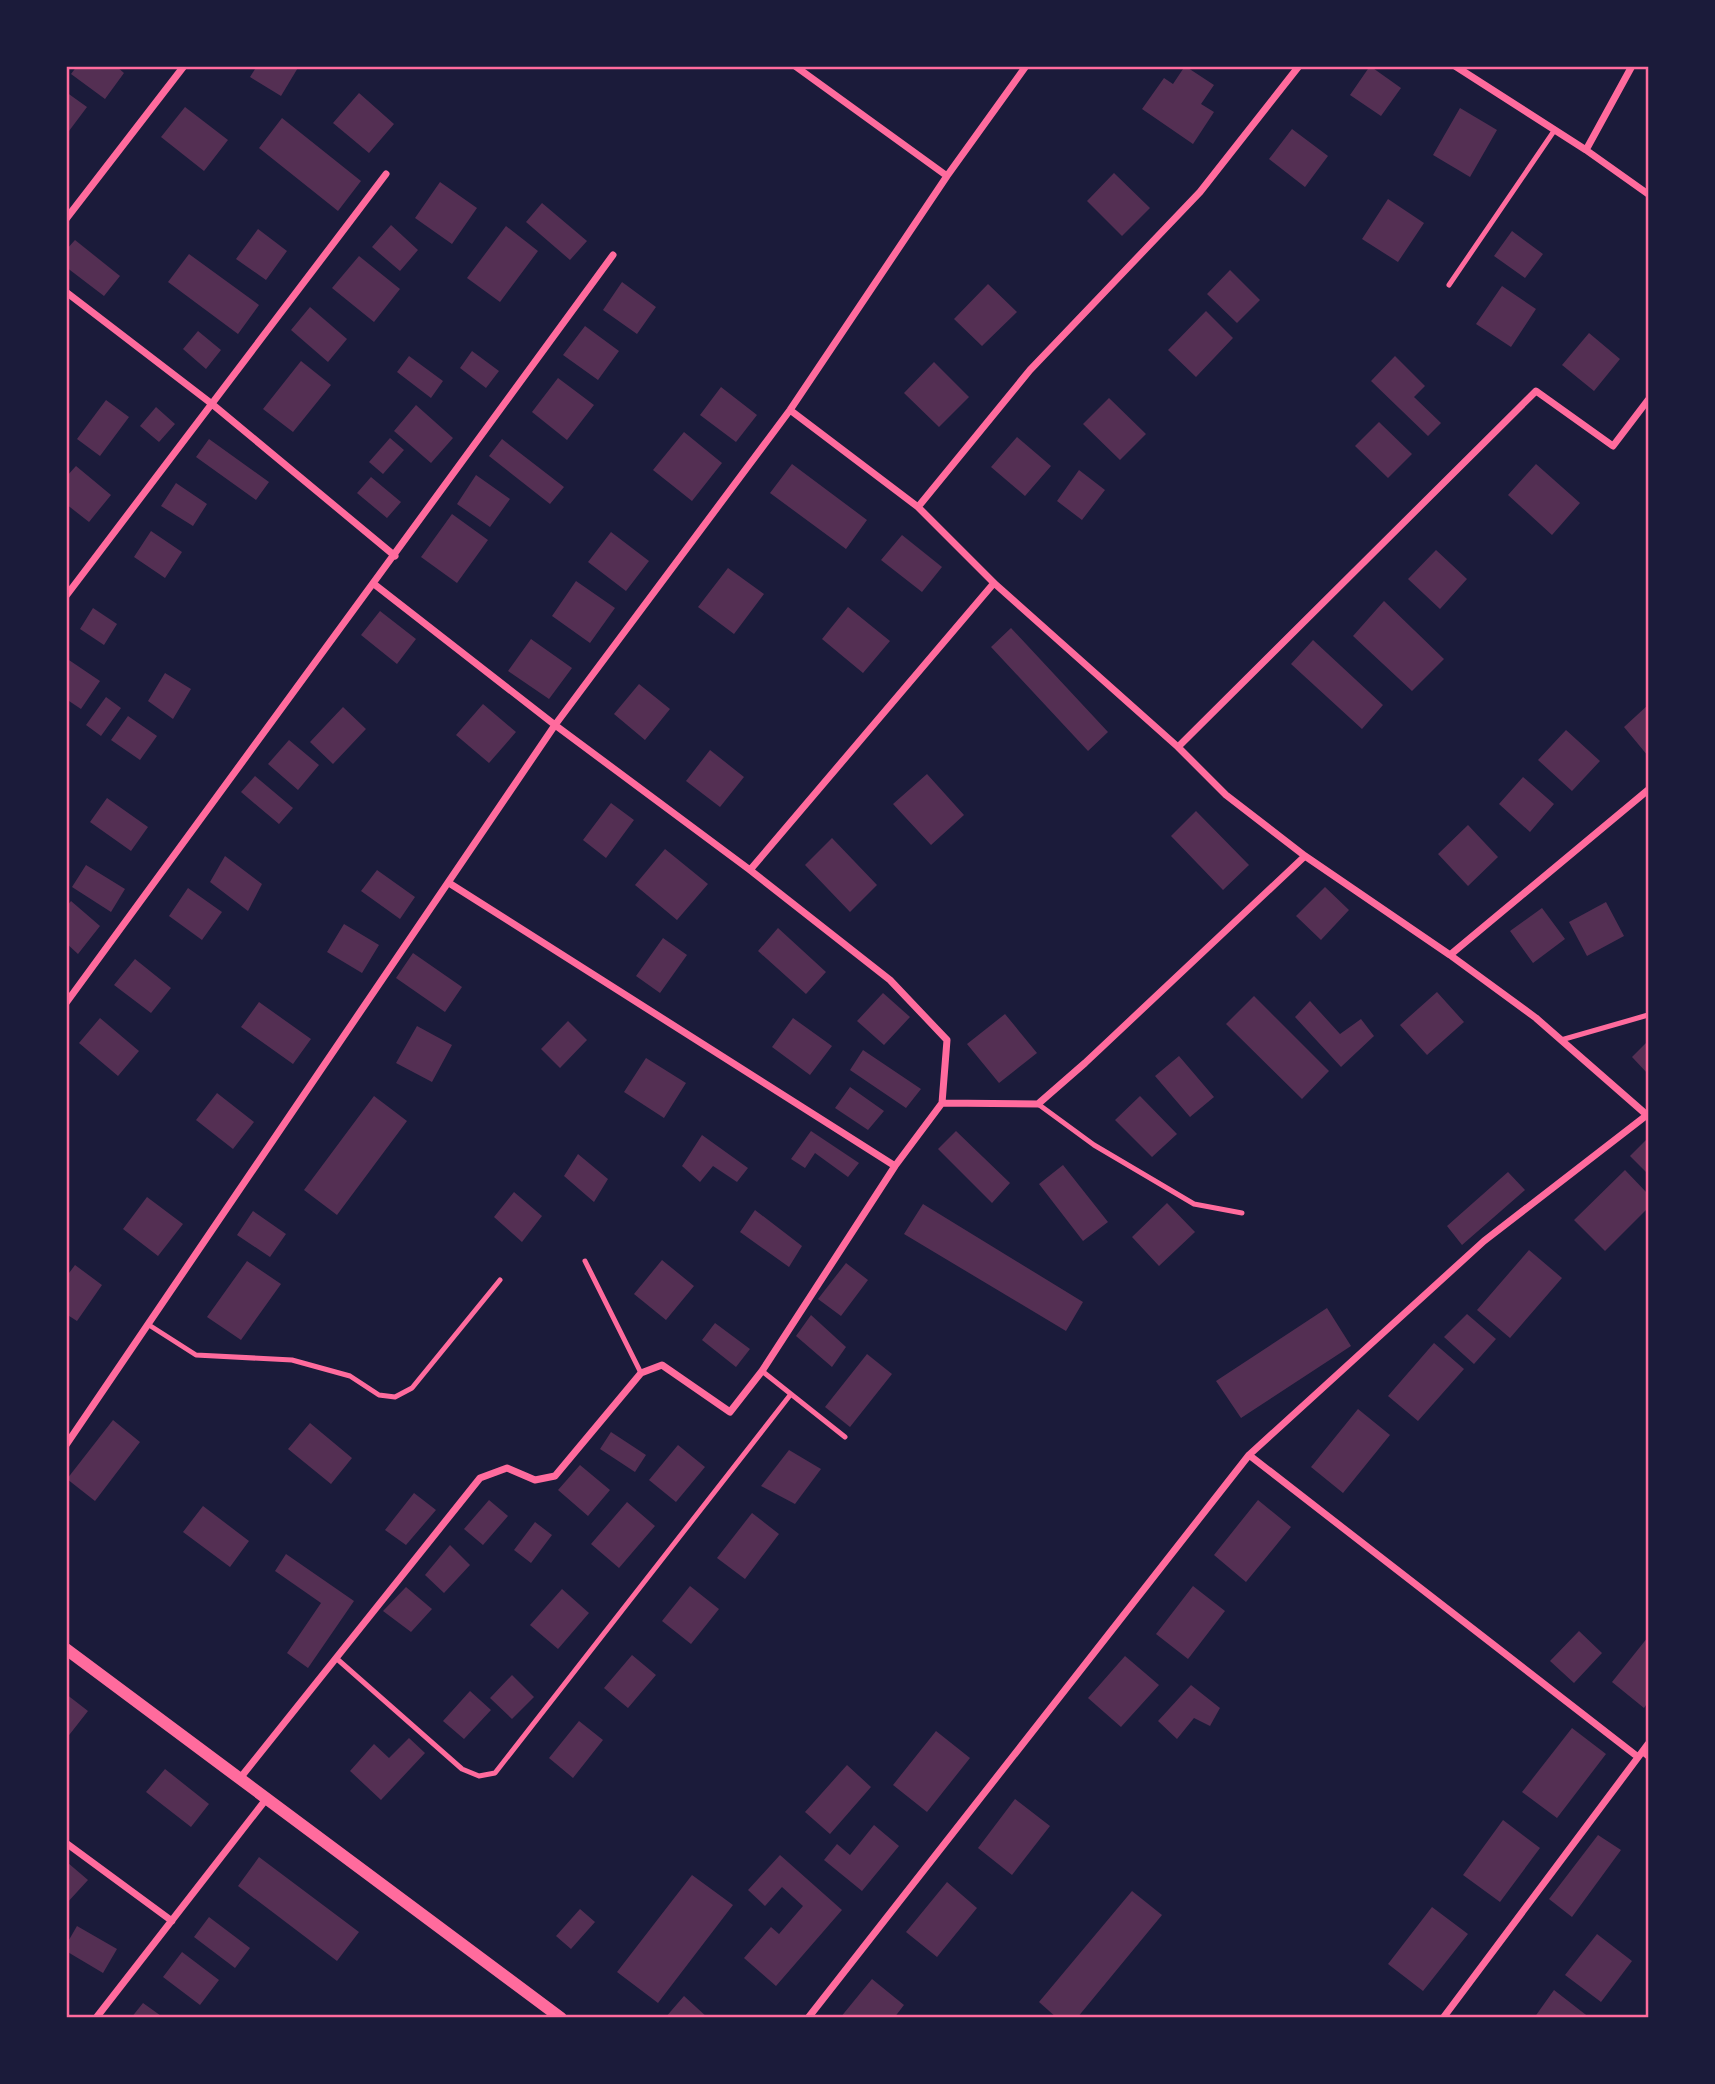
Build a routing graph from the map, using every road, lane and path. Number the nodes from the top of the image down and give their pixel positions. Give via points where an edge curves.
1 (184, 66) edge
2 (795, 66) edge
3 (1026, 66) edge
4 (1300, 66) edge
5 (1455, 66) edge
6 (1632, 66) edge
7 (1554, 131) junction
8 (1586, 150) junction
9 (386, 174) dead end
10 (947, 176) junction
11 (1648, 194) edge
12 (66, 219) edge
13 (613, 255) dead end
14 (1448, 285) dead end
15 (66, 292) edge
16 (1648, 400) edge
17 (212, 404) junction
18 (790, 410) junction
19 (918, 508) junction
20 (395, 556) junction
21 (994, 583) junction
22 (373, 584) junction
23 (66, 596) edge
24 (555, 725) junction
25 (1178, 747) junction
26 (1648, 790) edge
27 (1305, 856) junction
28 (750, 870) junction
29 (449, 883) junction
30 (1450, 955) junction
31 (66, 1003) edge
32 (1648, 1015) edge
33 (1561, 1040) junction
34 (942, 1102) junction
35 (1038, 1104) junction
36 (1648, 1116) edge
37 (895, 1166) junction
38 (1242, 1213) dead end
39 (585, 1261) dead end
40 (500, 1280) dead end
41 (149, 1325) junction
42 (762, 1371) junction
43 (641, 1373) junction
44 (791, 1394) junction
45 (845, 1437) dead end
46 (66, 1445) edge
47 (1248, 1455) junction
48 (66, 1649) edge
49 (336, 1658) junction
50 (1648, 1744) edge
51 (1643, 1755) edge
52 (241, 1777) junction
53 (268, 1797) junction
54 (66, 1843) edge
55 (172, 1921) junction
56 (96, 2018) edge
57 (561, 2018) edge
58 (808, 2018) edge
59 (1443, 2018) edge

1 - 12 street
2 - 10 street
3 - 10 street
4 - 19 street via 1200,192 1030,370
5 - 7 street
6 - 8 street
7 - 8 street
7 - 14 lane
8 - 11 street
9 - 17 street
10 - 18 street
13 - 20 street
15 - 17 street
16 - 25 street via 1613,446 1536,391
17 - 20 street
17 - 23 street
18 - 19 street
18 - 24 street
19 - 21 street
20 - 22 street
21 - 25 street
21 - 28 street
22 - 24 street
22 - 31 street
24 - 28 street
24 - 29 street
25 - 27 street via 1226,795
26 - 30 street
27 - 30 street
27 - 35 street
28 - 34 street via 890,980 947,1040
29 - 37 street
29 - 41 street
30 - 33 street
32 - 33 lane
33 - 36 street
34 - 35 street
34 - 37 street
35 - 38 lane via 1094,1145 1194,1204
36 - 47 street via 1484,1241
37 - 42 street
39 - 43 lane
40 - 41 lane via 412,1388 395,1397 379,1395 350,1376 292,1360 196,1355
41 - 46 street
42 - 43 street via 730,1412 662,1365
42 - 44 lane
43 - 49 street via 555,1476 535,1480 506,1468 480,1478
44 - 45 lane
44 - 49 lane via 495,1773 478,1776 462,1769
47 - 51 street
47 - 58 street
48 - 52 street
49 - 52 street
50 - 51 street
51 - 59 street
52 - 53 street
53 - 55 street
53 - 57 street
54 - 55 street
55 - 56 street

